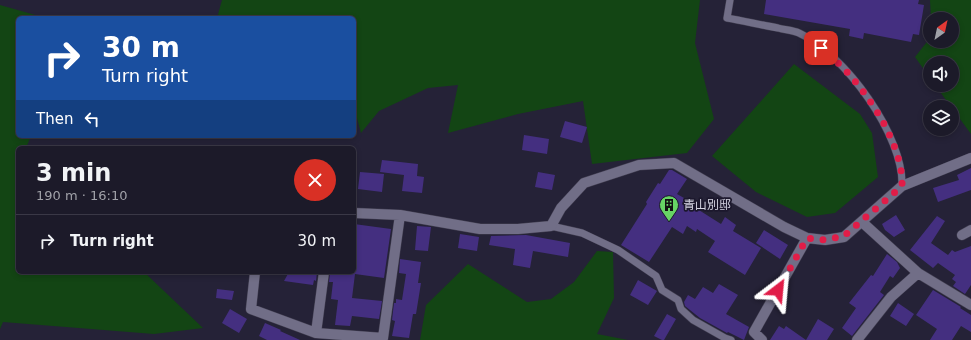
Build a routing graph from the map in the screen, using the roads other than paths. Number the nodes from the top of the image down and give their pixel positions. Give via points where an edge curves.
1 (730, 0) edge
2 (971, 158) edge
3 (902, 186) junction
4 (356, 213) edge
5 (400, 215) junction
6 (862, 222) junction
7 (550, 226) junction
8 (971, 230) edge
9 (962, 235) dead end
10 (807, 238) junction
11 (918, 273) junction
12 (255, 274) edge
13 (324, 274) edge
14 (971, 305) edge
15 (316, 333) junction
16 (731, 340) edge
17 (762, 340) edge
18 (857, 340) edge

1 - 3 lane via 727,18 798,32 844,67 885,127 898,156 903,174
2 - 3 street
3 - 6 street
4 - 5 street
5 - 7 street via 480,229
5 - 15 street via 383,338
6 - 10 street via 844,236 825,240
6 - 11 street
7 - 10 street via 561,208 584,183 639,165 660,163 684,168
7 - 16 lane via 582,233 618,250 656,276 662,290 678,300 681,309 693,320
8 - 9 street
10 - 17 street via 754,332
11 - 14 street
11 - 18 street via 891,296
12 - 15 street via 251,309
13 - 15 street

